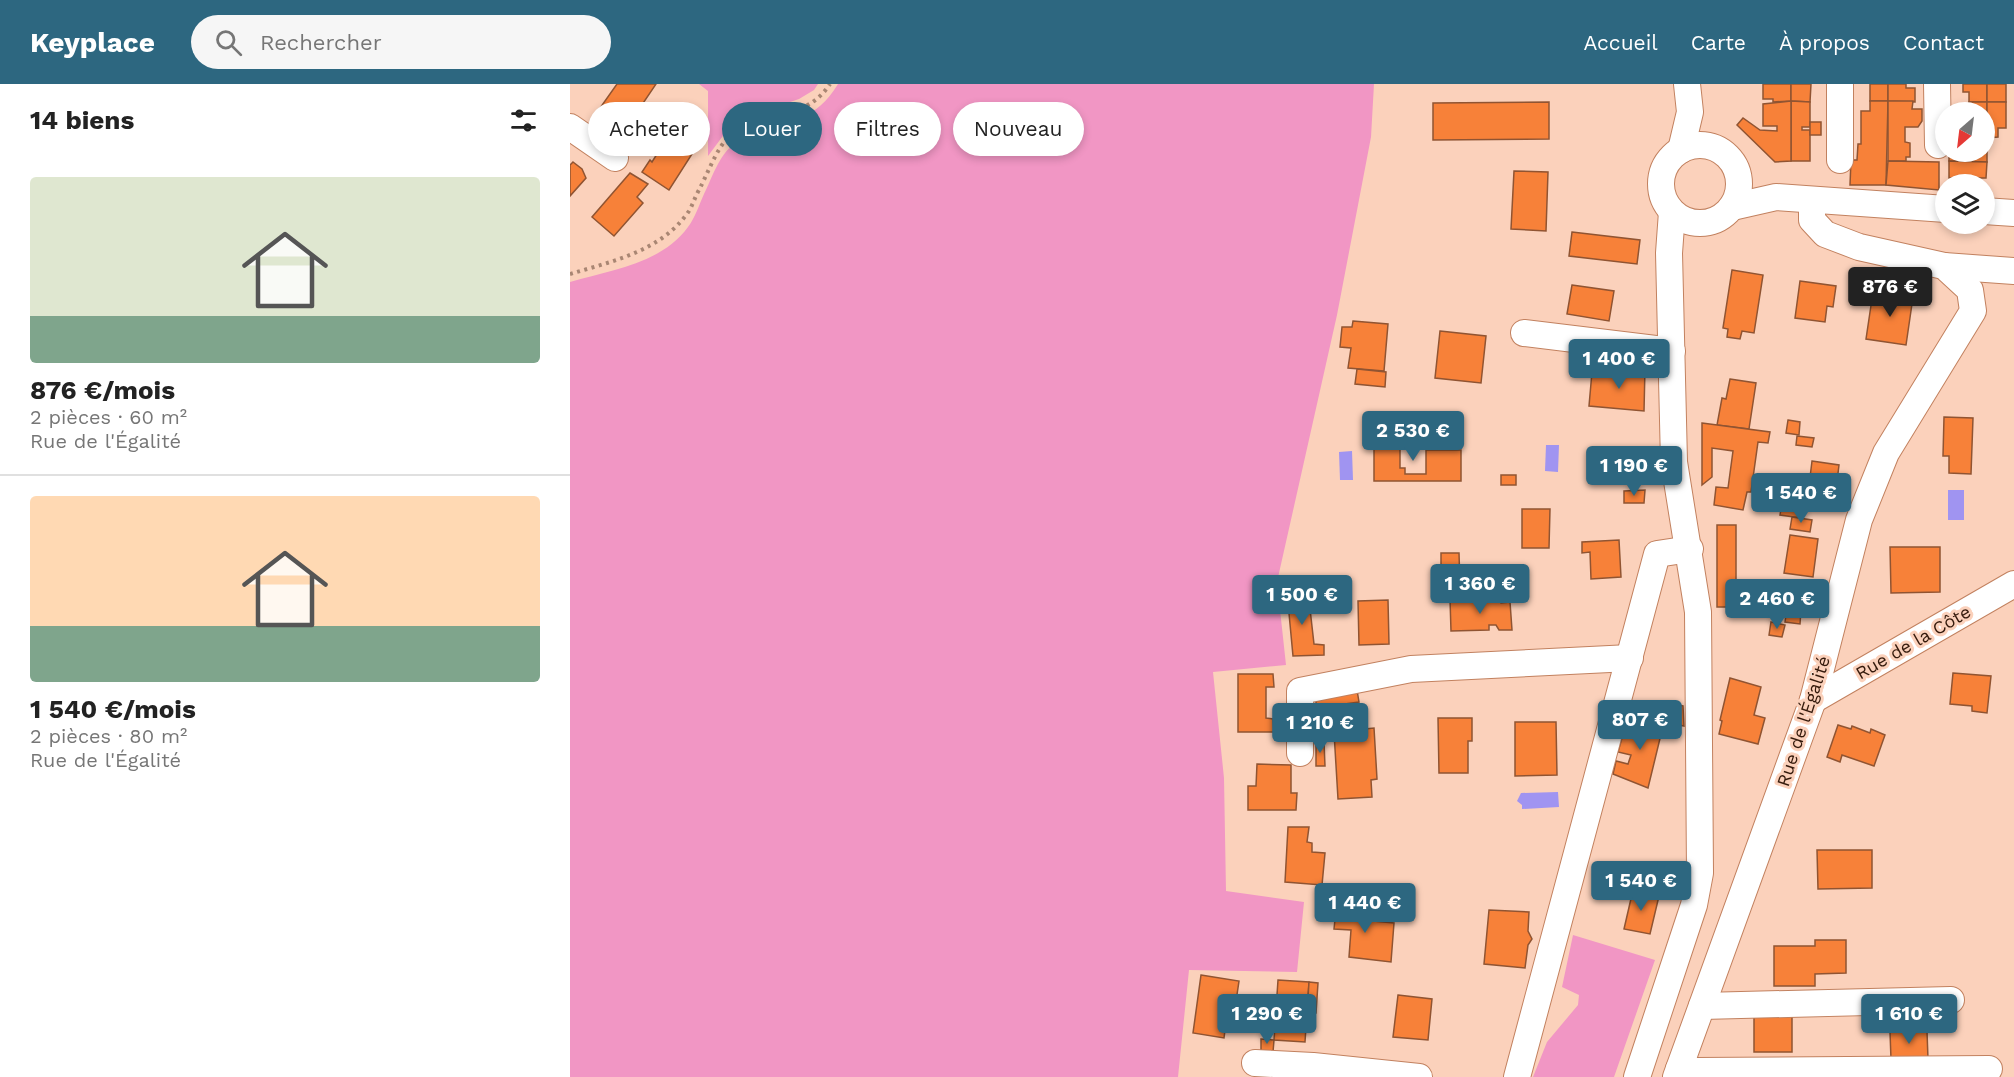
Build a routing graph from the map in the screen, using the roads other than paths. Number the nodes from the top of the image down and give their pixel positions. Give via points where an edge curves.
1 (1687, 84) edge
2 (1840, 84) edge
3 (1937, 84) edge
4 (1937, 102) edge
5 (1690, 112) junction
6 (570, 127) edge
7 (1711, 145) junction
8 (1681, 150) junction
9 (615, 158) dead end
10 (1840, 160) dead end
11 (1739, 176) junction
12 (1776, 197) junction
13 (1812, 201) junction
14 (1732, 207) junction
15 (1935, 208) edge
16 (1672, 212) junction
17 (1995, 212) edge
18 (2014, 213) edge
19 (1694, 223) junction
20 (1669, 253) junction
21 (1944, 266) junction
22 (2014, 271) edge
23 (1524, 333) dead end
24 (1672, 351) junction
25 (1690, 549) junction
26 (2014, 584) edge
27 (1630, 658) junction
28 (1813, 700) junction
29 (1300, 753) dead end
30 (1951, 1000) dead end
31 (1702, 1006) junction
32 (1255, 1063) dead end
33 (1989, 1069) dead end
34 (1678, 1073) edge
35 (1419, 1077) edge
36 (1517, 1077) edge
37 (1637, 1077) edge

1 - 5 street
2 - 10 street
3 - 4 street
5 - 7 street
5 - 8 street
6 - 9 street
7 - 8 street
7 - 11 street via 1731,161
8 - 16 street via 1666,164 1660,183 1665,203
11 - 12 street
11 - 14 street
12 - 13 street
12 - 14 street
13 - 15 street
13 - 21 street via 1812,220 1825,234 1859,248
14 - 19 street via 1720,219
16 - 19 street
16 - 20 street
17 - 18 street
19 - 20 street
20 - 24 street
21 - 22 street
21 - 28 street, Rue de l'Égalité via 1970,290 1974,311 1886,453 1859,520
23 - 24 street
24 - 25 street via 1674,462
25 - 27 street via 1657,554
25 - 37 street via 1698,612 1700,873 1694,904
26 - 28 street, Rue de la Côte
27 - 29 street via 1411,669 1300,691
27 - 36 street
28 - 31 street, Rue de l'Égalité
30 - 31 street
31 - 34 street, Rue de l'Égalité
32 - 35 street
33 - 34 street

